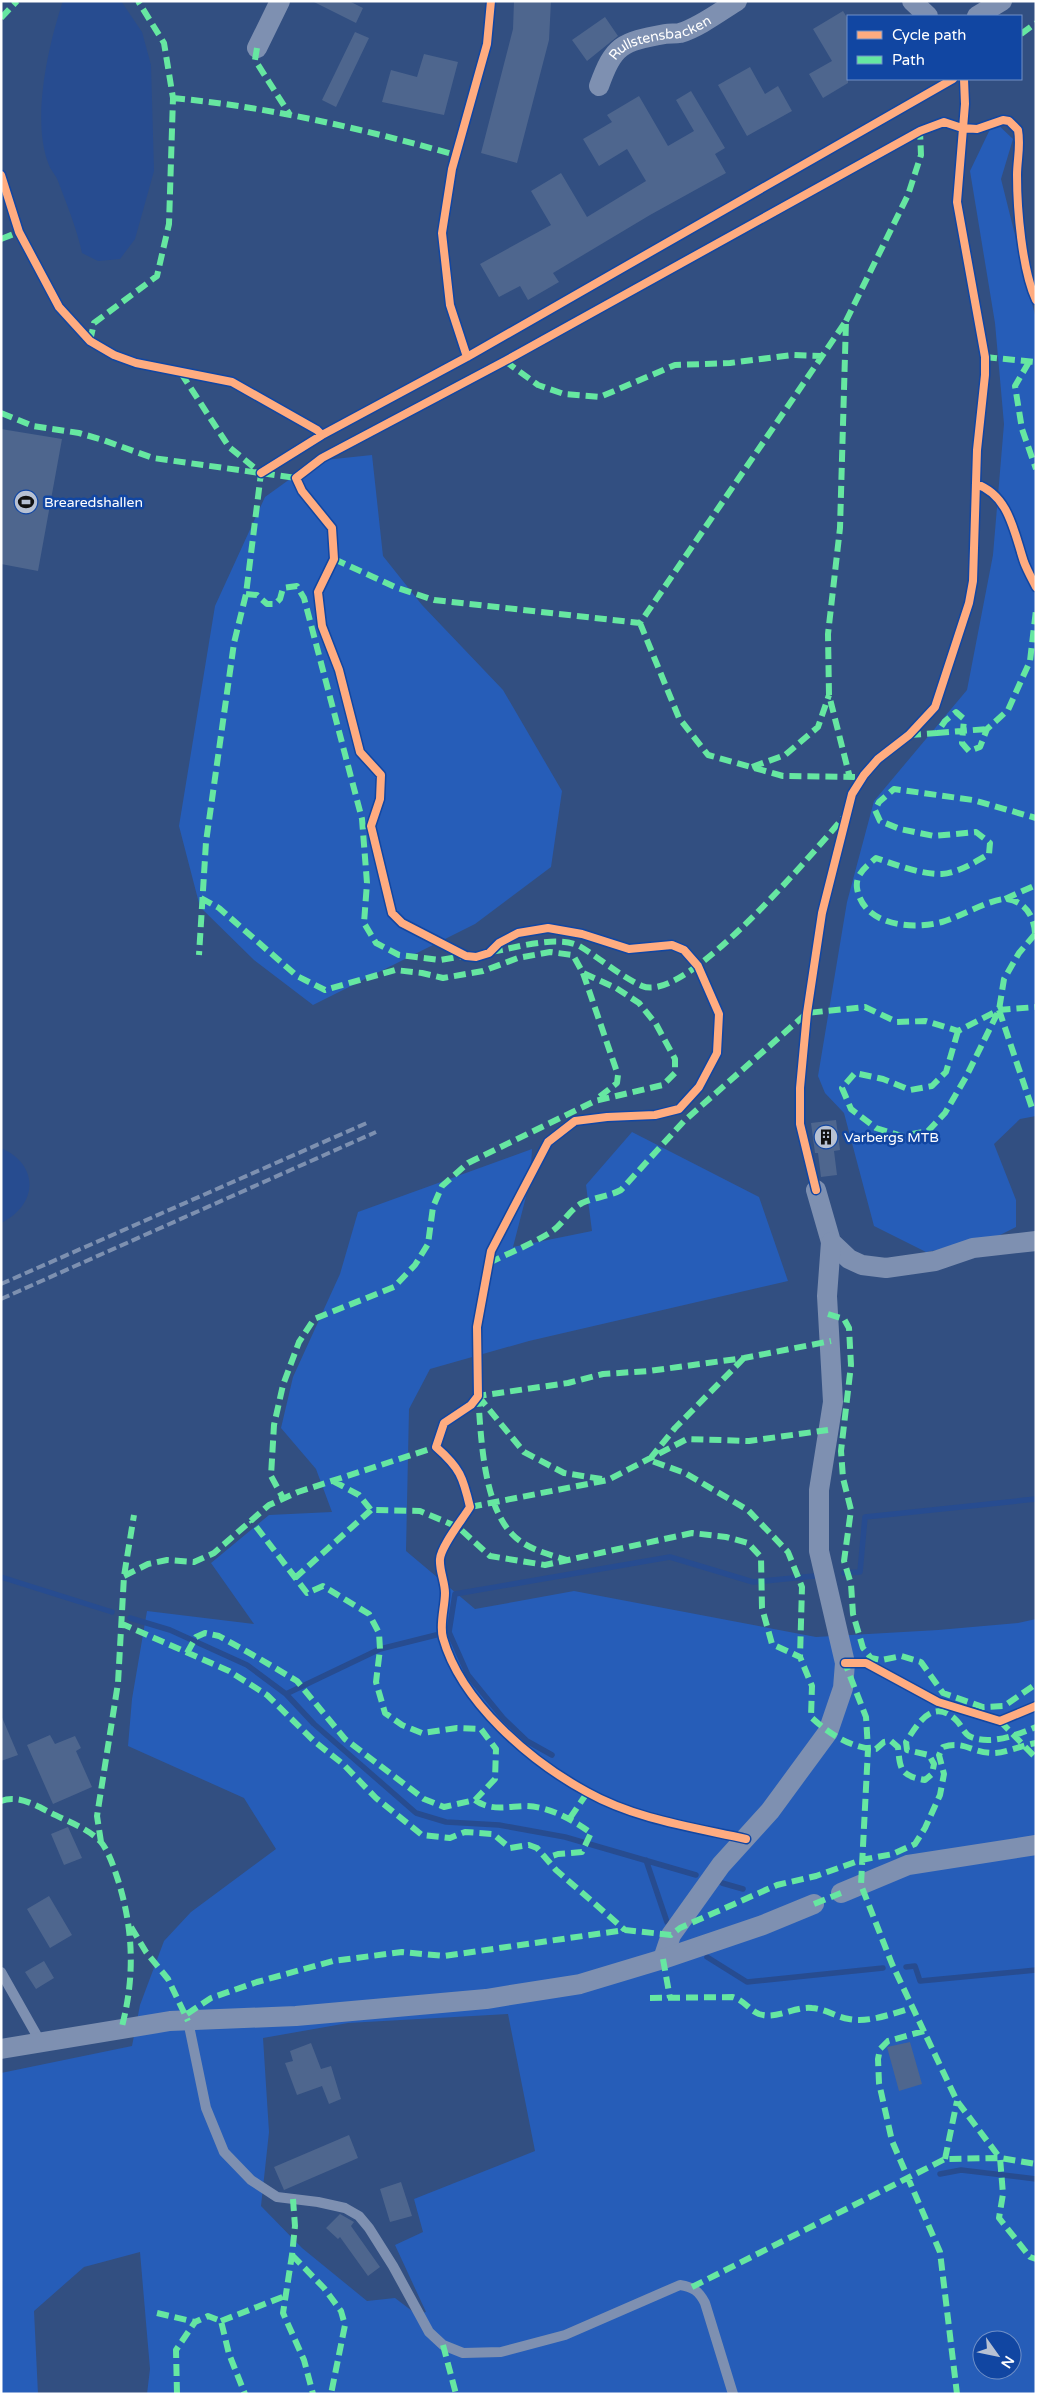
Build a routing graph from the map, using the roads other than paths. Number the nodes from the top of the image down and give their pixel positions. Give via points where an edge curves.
1 (280, 1) edge
2 (737, 1) edge
3 (912, 1) edge
4 (1002, 1) edge
5 (927, 15) edge
6 (979, 15) edge
7 (257, 48) dead end
8 (599, 86) dead end
9 (816, 1190) dead end
10 (1036, 1241) edge
11 (831, 1242) junction
12 (1036, 1845) edge
13 (841, 1893) dead end
14 (814, 1904) dead end
15 (663, 1959) junction
16 (1, 1972) edge
17 (188, 2021) junction
18 (40, 2044) junction
19 (1, 2049) edge
20 (732, 2394) edge

1 - 7 street
2 - 8 street, Rullstensbacken via 680,33 648,38 616,50
3 - 5 street
4 - 6 street
9 - 11 street
10 - 11 street via 973,1248 935,1261 886,1268 862,1265 849,1259
11 - 15 street via 827,1296 833,1402 819,1490 819,1551 845,1663 843,1688 828,1732 770,1811 702,1892 671,1935
12 - 13 street via 908,1865
14 - 15 street
15 - 17 street via 580,1984 486,1998 296,2016
16 - 18 lane
17 - 18 street via 170,2021
17 - 20 lane via 206,2108 224,2152 251,2180 276,2197 346,2208 359,2216 393,2266 430,2332 443,2345 463,2353 501,2352 565,2335 680,2285 692,2287 705,2303
18 - 19 street

